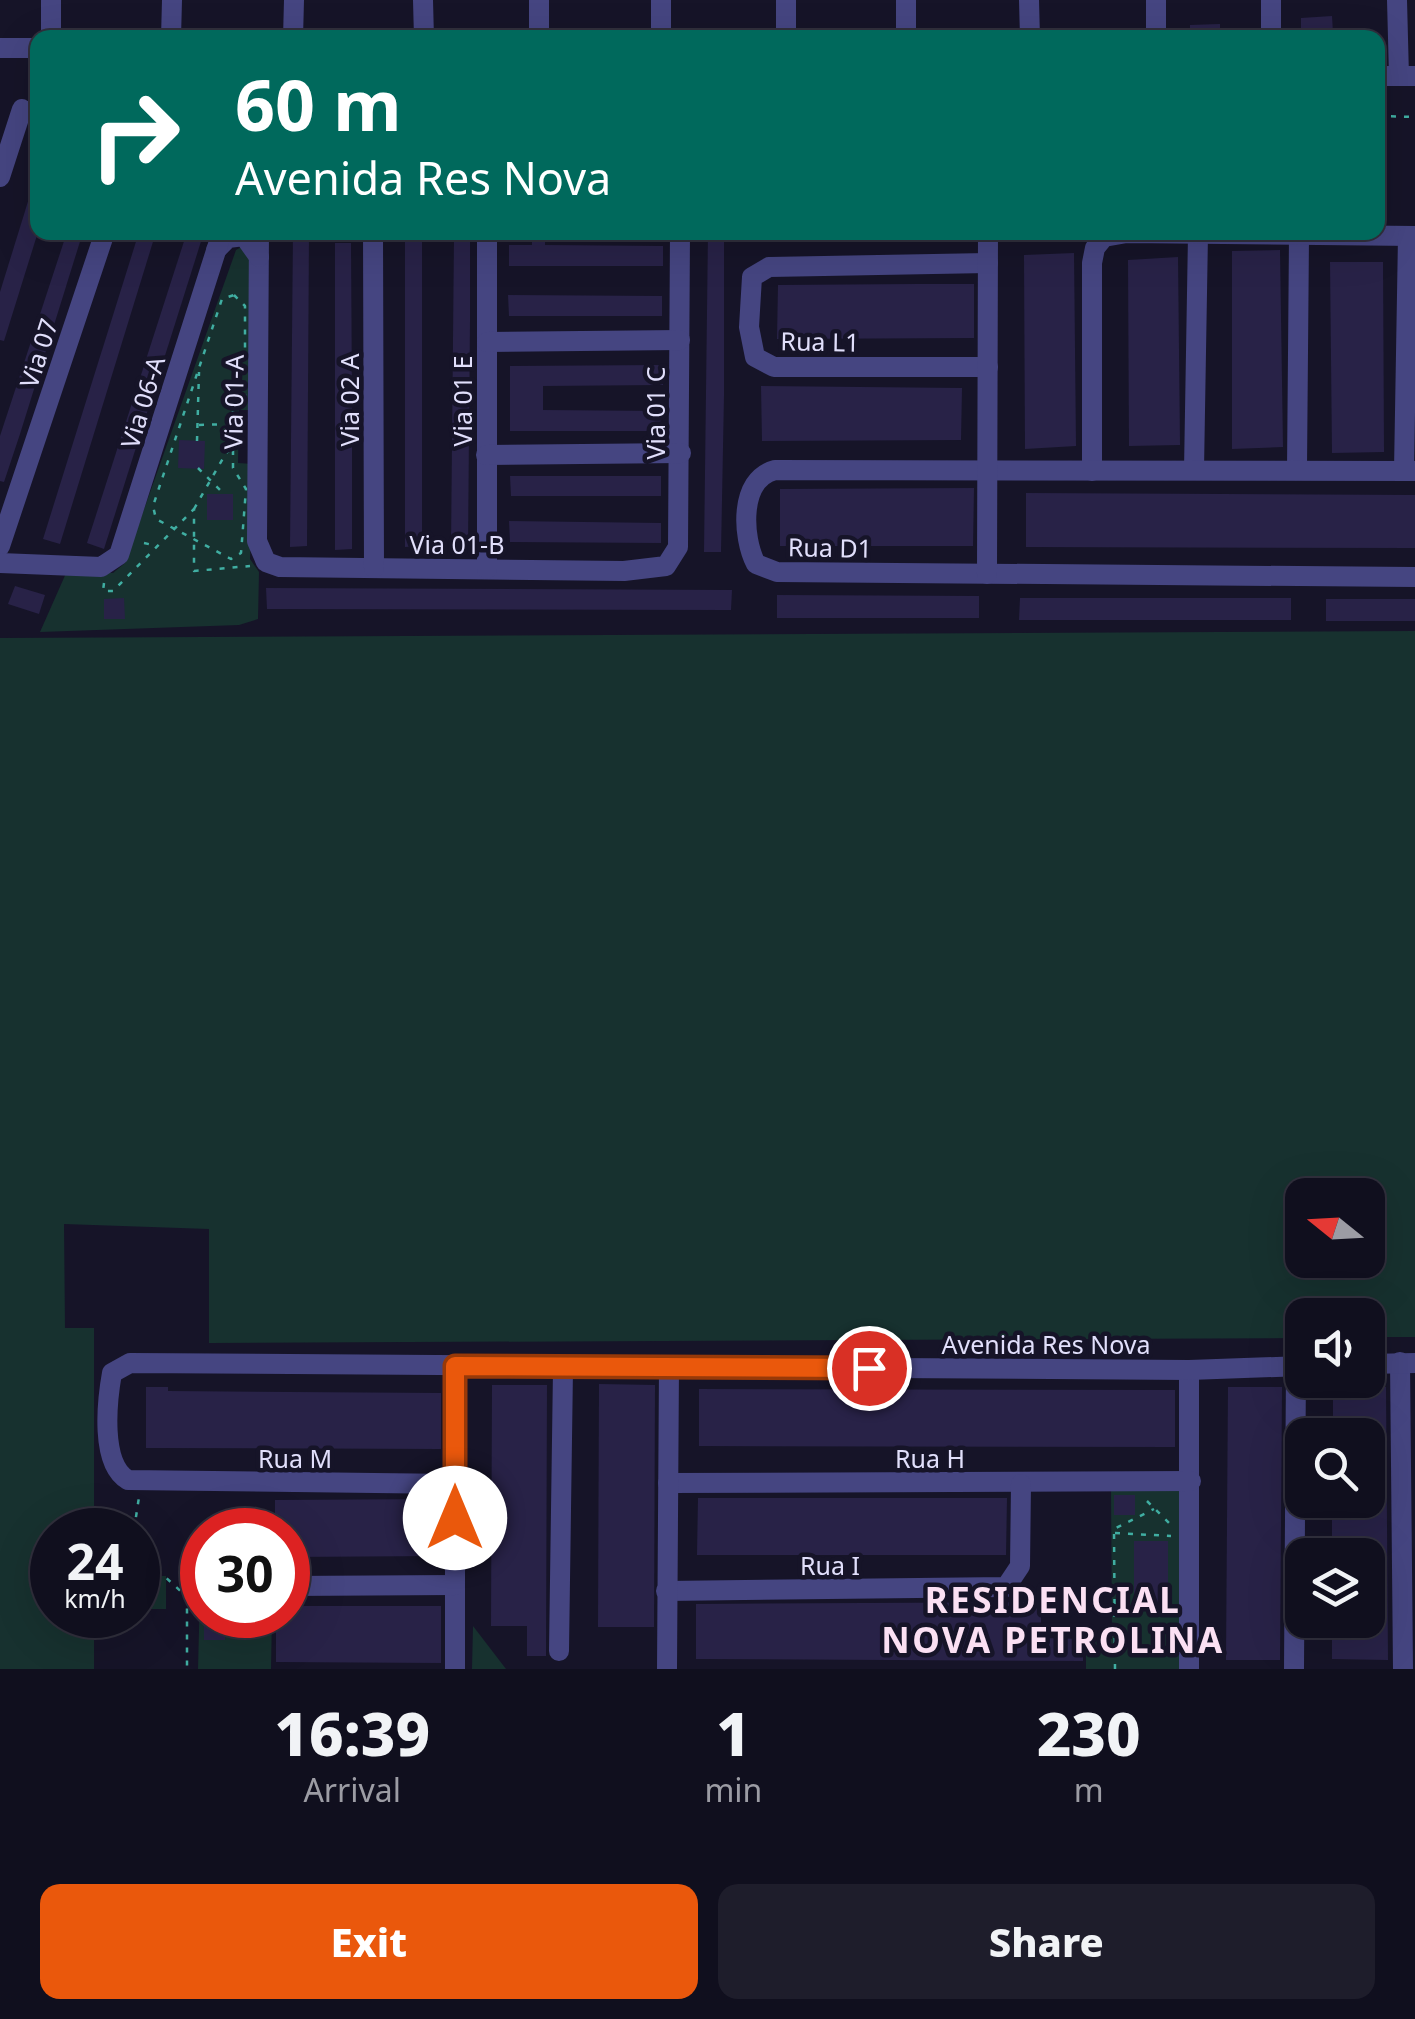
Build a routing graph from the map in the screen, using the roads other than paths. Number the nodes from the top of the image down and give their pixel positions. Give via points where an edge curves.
1 (51, 0) edge
2 (172, 0) edge
3 (294, 0) edge
4 (423, 0) edge
5 (539, 0) edge
6 (661, 0) edge
7 (786, 0) edge
8 (906, 0) edge
9 (1029, 0) edge
10 (1156, 0) edge
11 (1271, 0) edge
12 (1397, 0) edge
13 (51, 30) edge
14 (171, 30) edge
15 (294, 30) edge
16 (424, 30) edge
17 (539, 30) edge
18 (661, 30) edge
19 (786, 30) edge
20 (906, 30) edge
21 (1030, 30) edge
22 (1156, 30) edge
23 (1271, 30) edge
24 (0, 48) edge
25 (30, 48) edge
26 (1397, 76) edge
27 (22, 109) dead end
28 (0, 177) edge
29 (1385, 236) edge
30 (1412, 236) edge
31 (102, 240) edge
32 (247, 240) edge
33 (260, 240) edge
34 (373, 240) edge
35 (487, 240) edge
36 (680, 240) edge
37 (988, 240) edge
38 (1102, 240) edge
39 (1198, 240) edge
40 (1299, 240) edge
41 (219, 241) edge
42 (259, 256) junction
43 (988, 263) junction
44 (680, 340) junction
45 (487, 342) junction
46 (988, 367) junction
47 (681, 454) junction
48 (486, 455) junction
49 (1297, 469) junction
50 (990, 470) junction
51 (1194, 470) junction
52 (1092, 471) junction
53 (1409, 471) edge
54 (0, 546) edge
55 (0, 563) edge
56 (271, 566) joint
57 (374, 568) junction
58 (487, 569) junction
59 (643, 570) joint
60 (988, 574) junction
61 (1415, 577) edge
62 (1407, 1363) edge
63 (455, 1366) junction
64 (669, 1366) junction
65 (1285, 1367) edge
66 (562, 1368) junction
67 (1189, 1370) junction
68 (1298, 1398) edge
69 (1191, 1481) junction
70 (138, 1482) joint
71 (668, 1483) junction
72 (455, 1484) junction
73 (1021, 1484) junction
74 (455, 1585) junction
75 (310, 1586) edge
76 (666, 1591) junction
77 (558, 1650) dead end
78 (455, 1669) edge
79 (668, 1669) edge
80 (1189, 1669) edge
81 (1294, 1669) edge
82 (1403, 1669) edge

1 - 13 street
2 - 14 street
3 - 15 street
4 - 16 street
5 - 17 street
6 - 18 street
7 - 19 street
8 - 20 street
9 - 21 street
10 - 22 street
11 - 23 street
12 - 26 street
24 - 25 street
27 - 28 street
29 - 30 street
30 - 53 street
31 - 54 street, Via 07
32 - 42 street
33 - 42 street, Via 01-A
34 - 57 street, Via 02 A
35 - 45 street, Via 01 E
36 - 44 street, Via 01 C
37 - 43 street
38 - 52 street via 1091,288
39 - 51 street
40 - 49 street
41 - 55 street, Via 06-A via 125,541 111,564
42 - 56 street, Via 01-A via 257,541
43 - 46 street
43 - 46 street, Rua L1 via 770,267 754,274 750,284 750,342 760,363
44 - 45 street
44 - 47 street, Via 01 C
45 - 48 street, Via 01 E
46 - 50 street
47 - 48 street
47 - 59 street, Via 01 C via 677,551 670,563
48 - 58 street, Via 01 E
49 - 51 street, Rua D1
49 - 53 street, Rua D1
50 - 52 street, Rua D1
50 - 60 street
50 - 60 street, Rua D1 via 775,470 752,484 748,522 752,559 764,570
51 - 52 street, Rua D1
56 - 57 street, Via 01-B
57 - 58 street, Via 01-B
58 - 59 street, Via 01-B
60 - 61 street, Rua D1
62 - 82 street
63 - 66 street, Avenida Res Nova
63 - 70 street, Avenida Res Nova via 130,1363 114,1369 110,1379 111,1448 119,1474
63 - 72 street
64 - 66 street, Avenida Res Nova
64 - 67 street, Avenida Res Nova
64 - 71 street
65 - 67 street, Avenida Res Nova
66 - 77 street
67 - 69 street
68 - 81 street
69 - 73 street, Rua H
69 - 80 street
70 - 72 street, Rua M
71 - 73 street, Rua H
71 - 76 street
72 - 74 street
73 - 76 street, Rua I via 1020,1566 1006,1587
74 - 75 street
74 - 78 street
76 - 79 street

